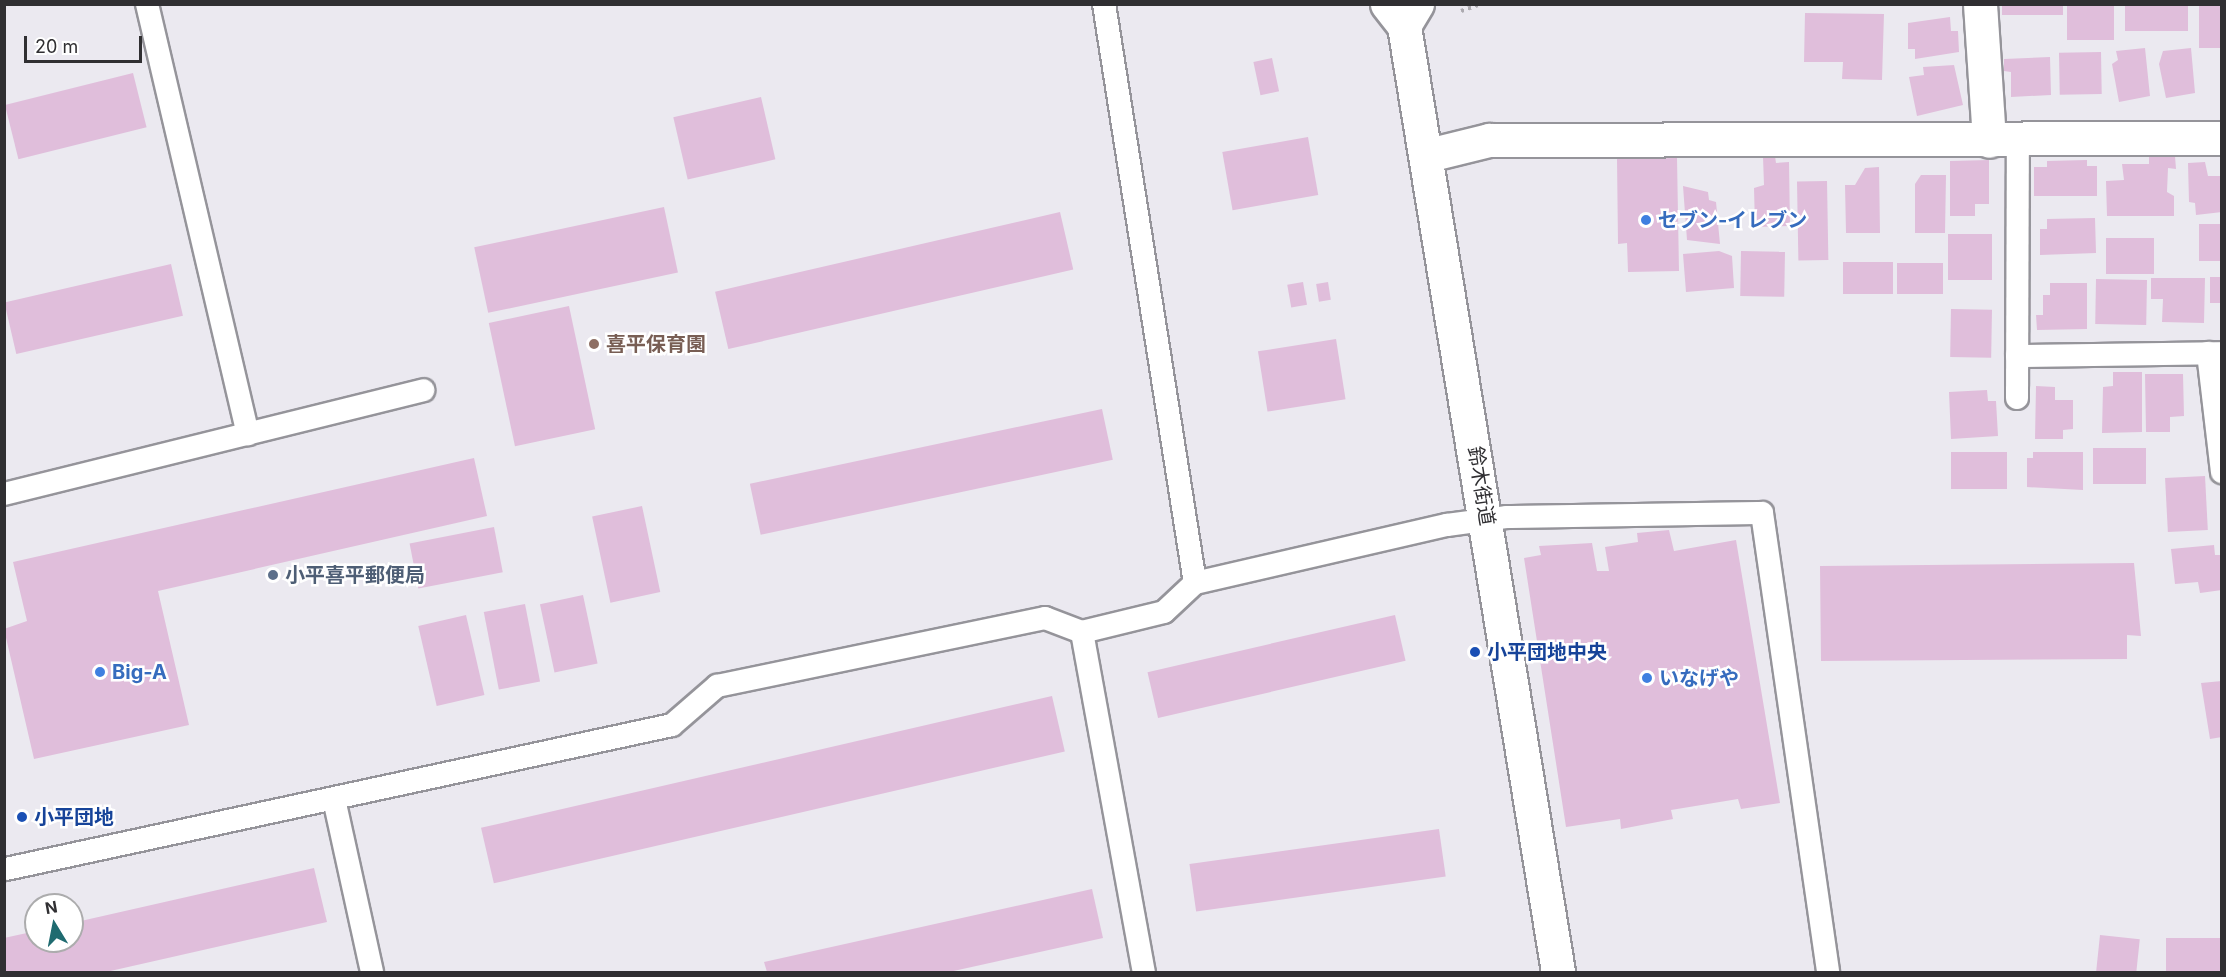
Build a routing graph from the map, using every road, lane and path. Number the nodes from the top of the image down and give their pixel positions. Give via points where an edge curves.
1 (147, 4) edge
2 (1104, 4) edge
3 (1481, 4) edge
4 (1980, 4) edge
5 (1461, 11) dead end
6 (1402, 12) edge
7 (2222, 138) edge
8 (2003, 141) junction
9 (1428, 155) junction
10 (2215, 353) edge
11 (2017, 356) junction
12 (423, 390) dead end
13 (2017, 398) dead end
14 (248, 434) junction
15 (2222, 472) edge
16 (4, 494) edge
17 (1486, 518) junction
18 (1195, 583) junction
19 (1082, 632) junction
20 (334, 799) junction
21 (5, 867) edge
22 (372, 972) edge
23 (1144, 972) edge
24 (1558, 972) edge
25 (1828, 972) edge

1 - 14 lane
2 - 18 lane
3 - 5 path
4 - 8 main road
6 - 9 main road, 鈴木街道
7 - 8 main road
8 - 9 main road via 1489,140
8 - 11 lane
9 - 17 main road, 鈴木街道
10 - 11 lane
10 - 15 lane
11 - 13 lane
12 - 14 lane
14 - 16 lane
17 - 18 lane
17 - 24 main road, 鈴木街道
17 - 25 lane via 1762,513
18 - 19 lane via 1164,612
19 - 20 lane via 1045,618 717,686 672,725
19 - 23 lane
20 - 21 lane via 281,806
20 - 22 lane

